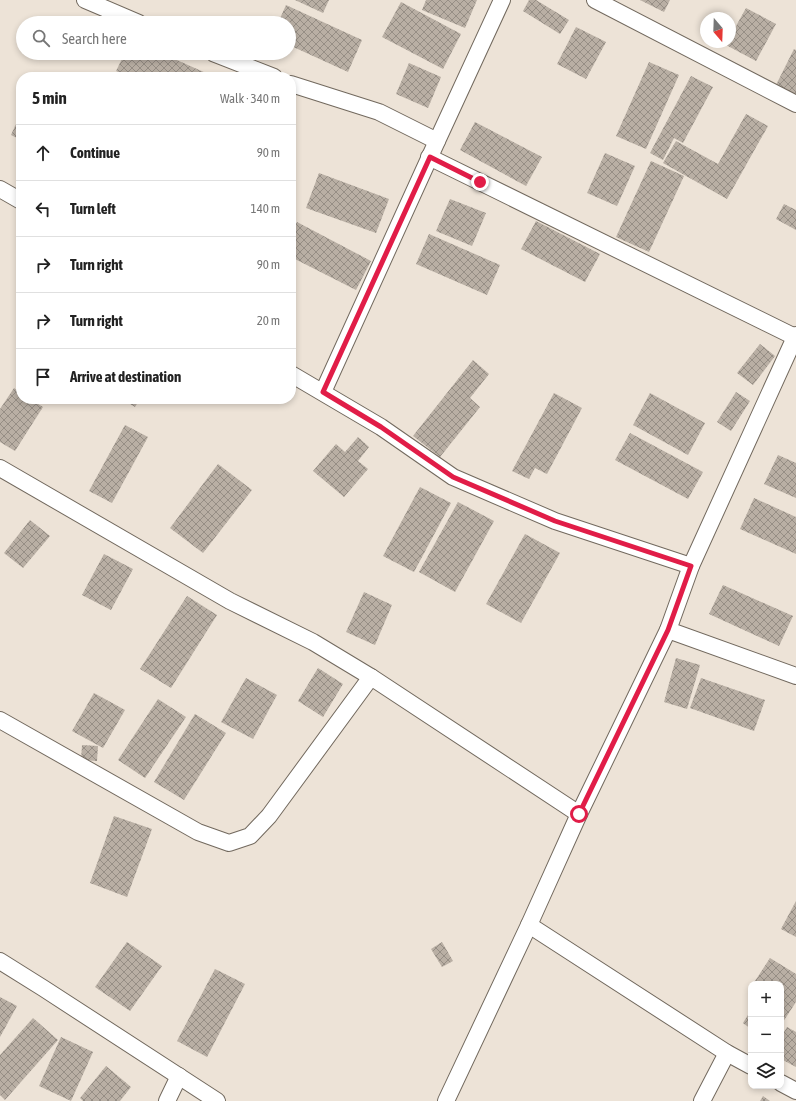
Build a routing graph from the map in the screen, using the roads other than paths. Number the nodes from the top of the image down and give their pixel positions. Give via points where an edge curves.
1 (85, 0) edge
2 (502, 0) edge
3 (595, 0) edge
4 (123, 16) edge
5 (231, 60) edge
6 (261, 72) edge
7 (296, 86) edge
8 (796, 104) edge
9 (437, 141) junction
10 (430, 157) junction
11 (0, 189) edge
12 (16, 198) edge
13 (796, 336) edge
14 (296, 377) edge
15 (323, 392) junction
16 (0, 468) edge
17 (691, 566) junction
18 (668, 630) junction
19 (796, 676) edge
20 (371, 677) junction
21 (0, 720) edge
22 (579, 814) junction
23 (529, 925) junction
24 (0, 962) edge
25 (727, 1053) junction
26 (748, 1064) edge
27 (179, 1076) junction
28 (784, 1084) edge
29 (796, 1091) edge
30 (167, 1101) edge
31 (218, 1101) edge
32 (446, 1101) edge
33 (702, 1101) edge

1 - 4 street
2 - 9 street
3 - 8 street
5 - 6 street
7 - 9 street via 379,112
9 - 10 street
10 - 13 street
10 - 15 street
11 - 12 street
13 - 17 street
14 - 15 street
15 - 17 street via 381,427 453,477 555,521
16 - 20 street via 230,601 313,642
17 - 18 street
18 - 19 street
18 - 22 street
20 - 21 street via 268,816 250,836 229,843 198,832
20 - 22 street
22 - 23 street
23 - 25 street
23 - 32 street
24 - 27 street
25 - 26 street
25 - 33 street
27 - 30 street
27 - 31 street
28 - 29 street

